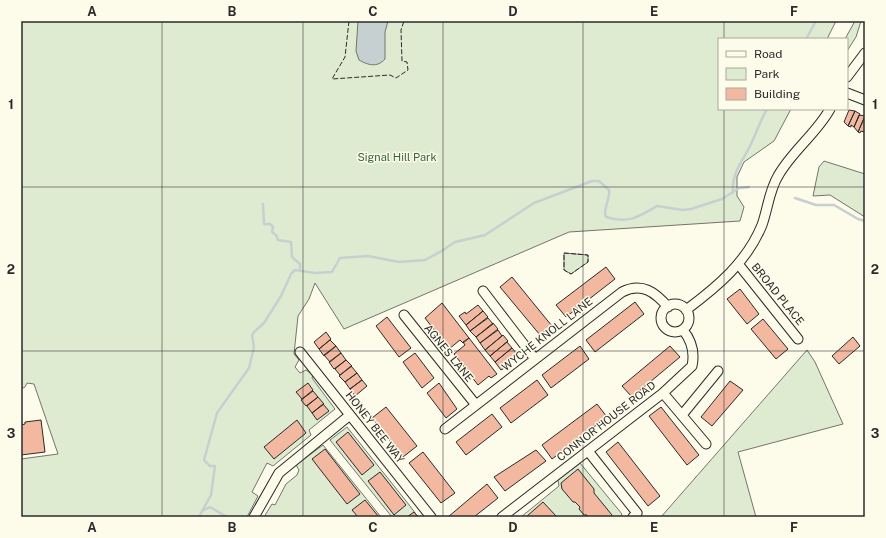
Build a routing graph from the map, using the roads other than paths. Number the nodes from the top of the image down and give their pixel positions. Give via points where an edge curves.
1 (865, 53) edge
2 (848, 76) edge
3 (848, 93) edge
4 (864, 98) edge
5 (829, 110) edge
6 (738, 264) junction
7 (483, 291) dead end
8 (668, 307) junction
9 (686, 310) junction
10 (404, 315) dead end
11 (683, 330) junction
12 (798, 339) dead end
13 (300, 352) dead end
14 (535, 359) junction
15 (718, 371) dead end
16 (663, 393) junction
17 (476, 405) junction
18 (350, 415) junction
19 (682, 415) junction
20 (445, 429) dead end
21 (706, 444) dead end
22 (588, 451) junction
23 (635, 515) edge
24 (254, 517) edge
25 (431, 517) edge
26 (502, 517) edge

1 - 2 street
3 - 4 street
5 - 6 street via 815,132 778,176 769,195 758,233
6 - 9 street
6 - 12 street, BROAD PLACE
7 - 14 street
8 - 9 street via 676,305
8 - 11 street via 662,315 663,324 674,332
8 - 14 street, WYCHE KNOLL LANE via 650,290 638,287 629,289
9 - 11 street via 688,323
10 - 17 street, AGNES LANE
11 - 16 street, CONNOR HOUSE ROAD via 689,337 693,349 692,366
13 - 18 street, HONEY BEE WAY
14 - 17 street, WYCHE KNOLL LANE
15 - 19 street
16 - 19 street
16 - 22 street, CONNOR HOUSE ROAD
17 - 20 street, WYCHE KNOLL LANE
18 - 24 street via 279,473
18 - 25 street, HONEY BEE WAY
19 - 21 street
22 - 23 street
22 - 26 street, CONNOR HOUSE ROAD

